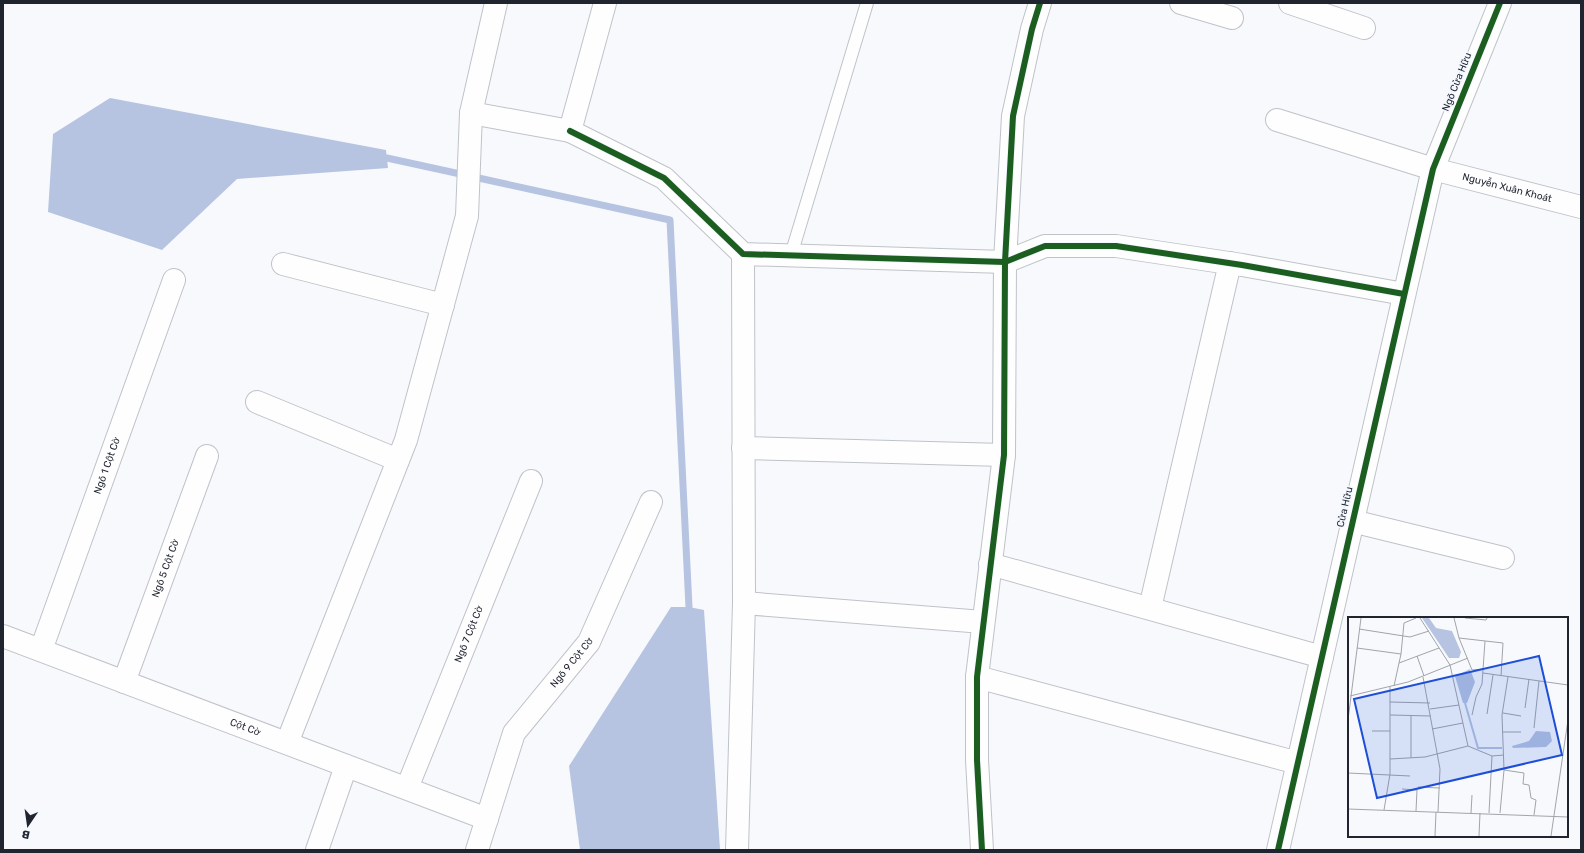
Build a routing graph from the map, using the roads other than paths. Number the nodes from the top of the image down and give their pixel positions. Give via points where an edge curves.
1 (496, 3) edge
2 (605, 3) edge
3 (867, 3) edge
4 (1040, 3) edge
5 (1181, 3) edge
6 (1290, 3) edge
7 (1500, 3) edge
8 (1232, 18) dead end
9 (1364, 28) dead end
10 (471, 113) junction
11 (1277, 120) dead end
12 (570, 131) junction
13 (1433, 169) junction
14 (1581, 207) edge
15 (742, 254) junction
16 (791, 255) junction
17 (1005, 262) junction
18 (1230, 263) junction
19 (283, 264) dead end
20 (174, 280) dead end
21 (1404, 294) junction
22 (443, 305) junction
23 (257, 402) dead end
24 (743, 448) junction
25 (208, 456) dead end
26 (1004, 456) junction
27 (398, 460) junction
28 (531, 481) dead end
29 (651, 502) dead end
30 (1352, 521) junction
31 (1503, 558) dead end
32 (990, 564) junction
33 (744, 603) junction
34 (1150, 608) junction
35 (983, 622) junction
36 (3, 636) edge
37 (41, 650) junction
38 (1322, 657) junction
39 (977, 677) junction
40 (124, 682) junction
41 (287, 743) junction
42 (1298, 763) junction
43 (346, 766) junction
44 (407, 788) junction
45 (487, 819) junction
46 (317, 850) edge
47 (477, 850) edge
48 (737, 850) edge
49 (982, 850) edge
50 (1278, 850) edge

1 - 10 street
2 - 12 street
3 - 16 lane
4 - 17 street via 1013,116
5 - 8 street
6 - 9 street
7 - 13 street, Ngõ Cửa Hữu
10 - 12 street
10 - 22 street via 467,216
11 - 13 street, Nguyễn Xuân Khoát
12 - 15 street via 664,178
13 - 14 street, Nguyễn Xuân Khoát
13 - 21 street, Cửa Hữu
15 - 16 street
15 - 24 street
16 - 17 street
17 - 18 street via 1045,246 1116,246
17 - 26 street
18 - 21 street
18 - 34 street
19 - 22 street
20 - 37 street, Ngõ 1 Cột Cờ
21 - 30 street, Cửa Hữu
22 - 27 street via 406,440
23 - 27 street
24 - 26 street
24 - 33 street
25 - 40 street, Ngõ 5 Cột Cờ
26 - 32 street
27 - 41 street
28 - 44 street, Ngõ 7 Cột Cờ
29 - 45 street, Ngõ 9 Cột Cờ via 589,642 514,733
30 - 31 street
30 - 38 street, Cửa Hữu
32 - 34 street
32 - 35 street
33 - 35 street
33 - 48 street
34 - 38 street
35 - 39 street
36 - 37 street, Cột Cờ
37 - 40 street, Cột Cờ
38 - 42 street, Cửa Hữu
39 - 42 street
39 - 49 street via 977,760
40 - 41 street, Cột Cờ
41 - 43 street, Cột Cờ
42 - 50 street, Cửa Hữu
43 - 44 street, Cột Cờ
43 - 46 street
44 - 45 street, Cột Cờ
45 - 47 street, Ngõ 9 Cột Cờ

